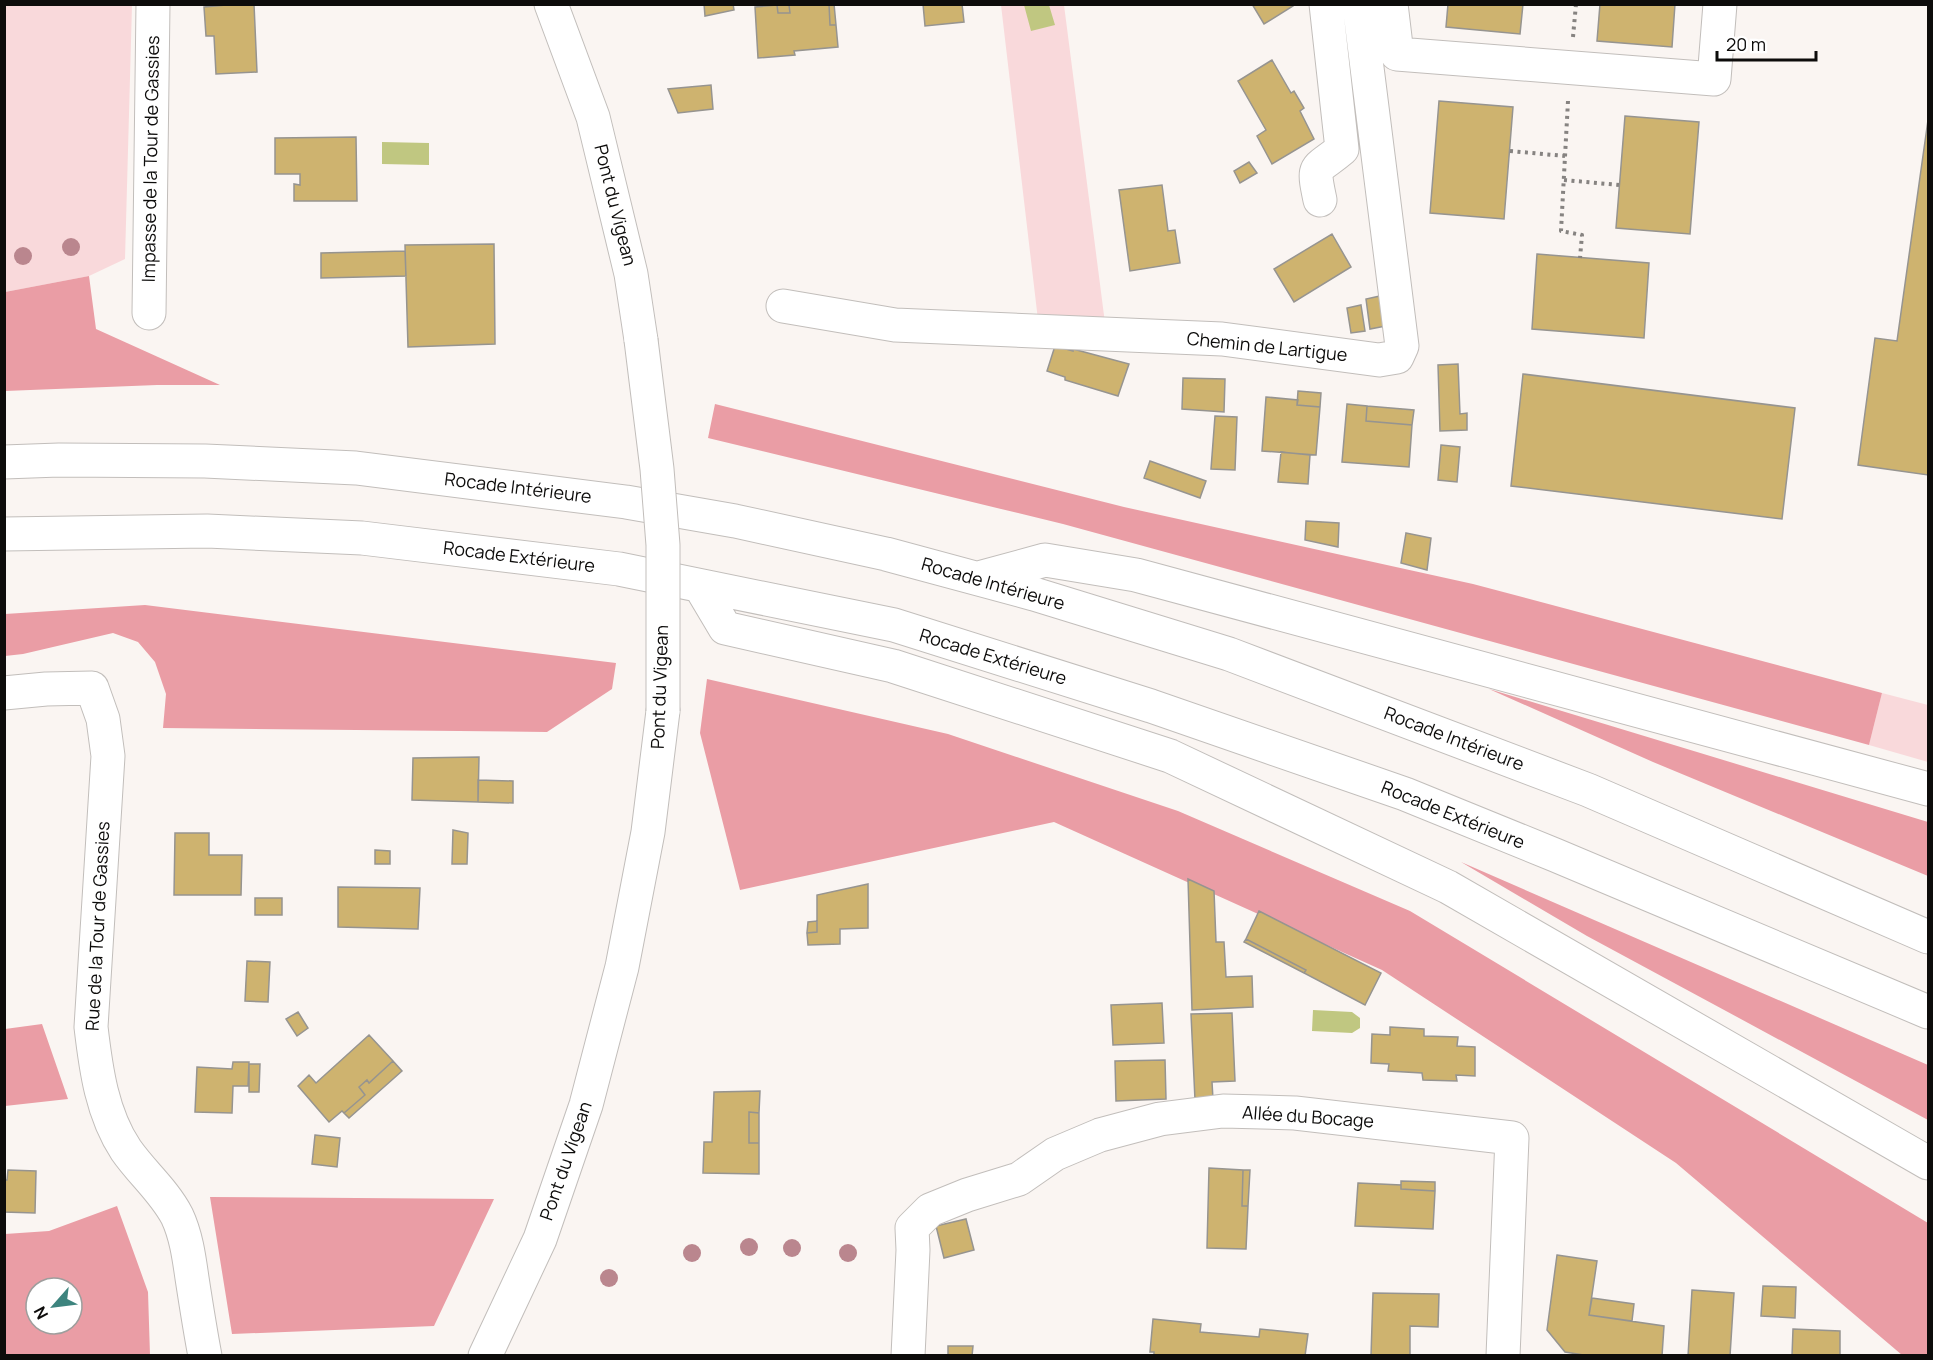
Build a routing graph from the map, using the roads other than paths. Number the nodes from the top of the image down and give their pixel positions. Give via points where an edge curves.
1 (153, 4) edge
2 (551, 4) edge
3 (1326, 4) edge
4 (1359, 4) edge
5 (1391, 4) edge
6 (1720, 4) edge
7 (1320, 201) dead end
8 (783, 306) dead end
9 (149, 313) dead end
10 (4, 462) edge
11 (4, 534) edge
12 (978, 579) junction
13 (700, 586) junction
14 (4, 693) edge
15 (1929, 789) edge
16 (1929, 937) edge
17 (1929, 1012) edge
18 (1929, 1163) edge
19 (1507, 1351) edge
20 (205, 1356) edge
21 (485, 1356) edge
22 (908, 1356) edge

1 - 9 main road, Impasse de la Tour de Gassies
2 - 21 main road, Pont du Vigean, bridge via 593,117 631,274 657,469 663,546 663,711 648,832 622,967 586,1105 540,1239
3 - 7 main road via 1342,149 1318,167 1315,177
4 - 8 main road, Chemin de Lartigue via 1402,346 1397,357 1379,360 1222,339 895,325
5 - 6 main road via 1397,54 1714,80
10 - 12 main road, Rocade Intérieure via 205,461 356,468 626,502 735,521
11 - 13 main road, Rocade Extérieure via 207,531 362,538 619,569
12 - 15 main road via 1046,560 1136,575
12 - 16 main road, Rocade Intérieure via 1240,658 1588,790
13 - 17 main road, Rocade Extérieure via 894,625 1295,755 1405,794
13 - 18 main road via 725,628 893,666 1170,756 1202,771 1448,887
14 - 20 main road, Rue de la Tour de Gassies via 92,688 103,719 108,756 91,1028 95,1069 107,1114 125,1149 177,1217 186,1242
19 - 22 main road, Allée du Bocage via 1512,1138 1295,1113 1223,1111 1160,1119 1100,1136 1055,1154 1019,1179 930,1210 912,1228

